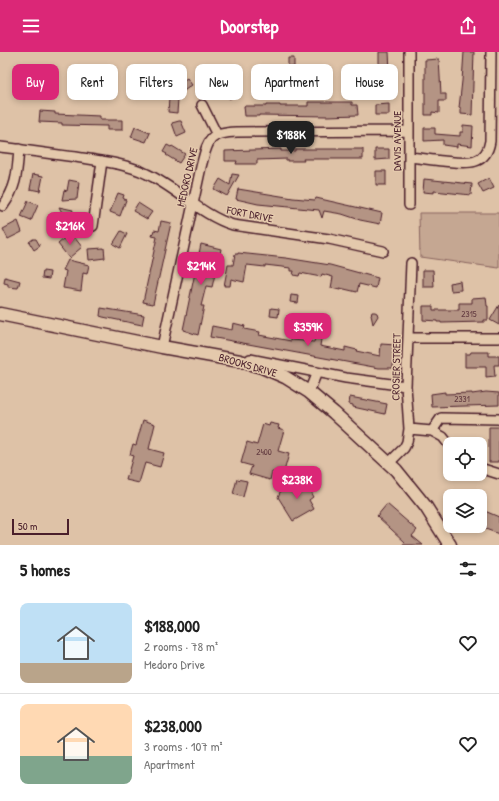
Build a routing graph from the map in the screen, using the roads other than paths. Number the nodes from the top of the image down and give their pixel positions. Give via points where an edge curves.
1 (409, 52) edge
2 (491, 52) edge
3 (202, 105) dead end
4 (409, 131) junction
5 (217, 135) junction
6 (0, 147) edge
7 (19, 149) junction
8 (409, 157) junction
9 (102, 161) junction
10 (193, 204) junction
11 (409, 205) dead end
12 (3, 206) dead end
13 (93, 226) dead end
14 (383, 251) dead end
15 (411, 263) dead end
16 (0, 314) edge
17 (408, 338) junction
18 (499, 338) edge
19 (162, 347) junction
20 (223, 357) junction
21 (318, 372) junction
22 (406, 386) junction
23 (309, 392) junction
24 (499, 419) edge
25 (409, 429) junction
26 (432, 431) junction
27 (443, 437) edge
28 (389, 463) junction
29 (487, 470) edge
30 (499, 474) edge
31 (450, 545) edge

1 - 4 street, DAVIS AVENUE
2 - 8 street via 490,141 484,155 475,162 466,164
3 - 5 street
4 - 5 street via 237,132
4 - 8 street, DAVIS AVENUE
5 - 10 street, MEDORO DRIVE via 207,145
6 - 7 street, FORT DRIVE
7 - 9 street, FORT DRIVE
7 - 12 street via 14,185
8 - 11 street, DAVIS AVENUE
9 - 10 street, FORT DRIVE via 147,174 168,185
9 - 13 street
10 - 14 street, FORT DRIVE via 217,220 233,225 329,239
10 - 19 street, MEDORO DRIVE
15 - 17 street, CROSIER STREET
16 - 19 street, BROOKS DRIVE
17 - 18 street
17 - 22 street, CROSIER STREET
19 - 20 street, BROOKS DRIVE
20 - 21 street via 243,358
20 - 23 street, BROOKS DRIVE via 275,372
21 - 22 street
21 - 23 street
22 - 25 street, CROSIER STREET
23 - 28 street, BROOKS DRIVE
24 - 26 street via 441,418
25 - 26 street
25 - 28 street, CROSIER STREET via 404,448
26 - 27 street
28 - 31 street, BROOKS DRIVE via 426,507
29 - 30 street

